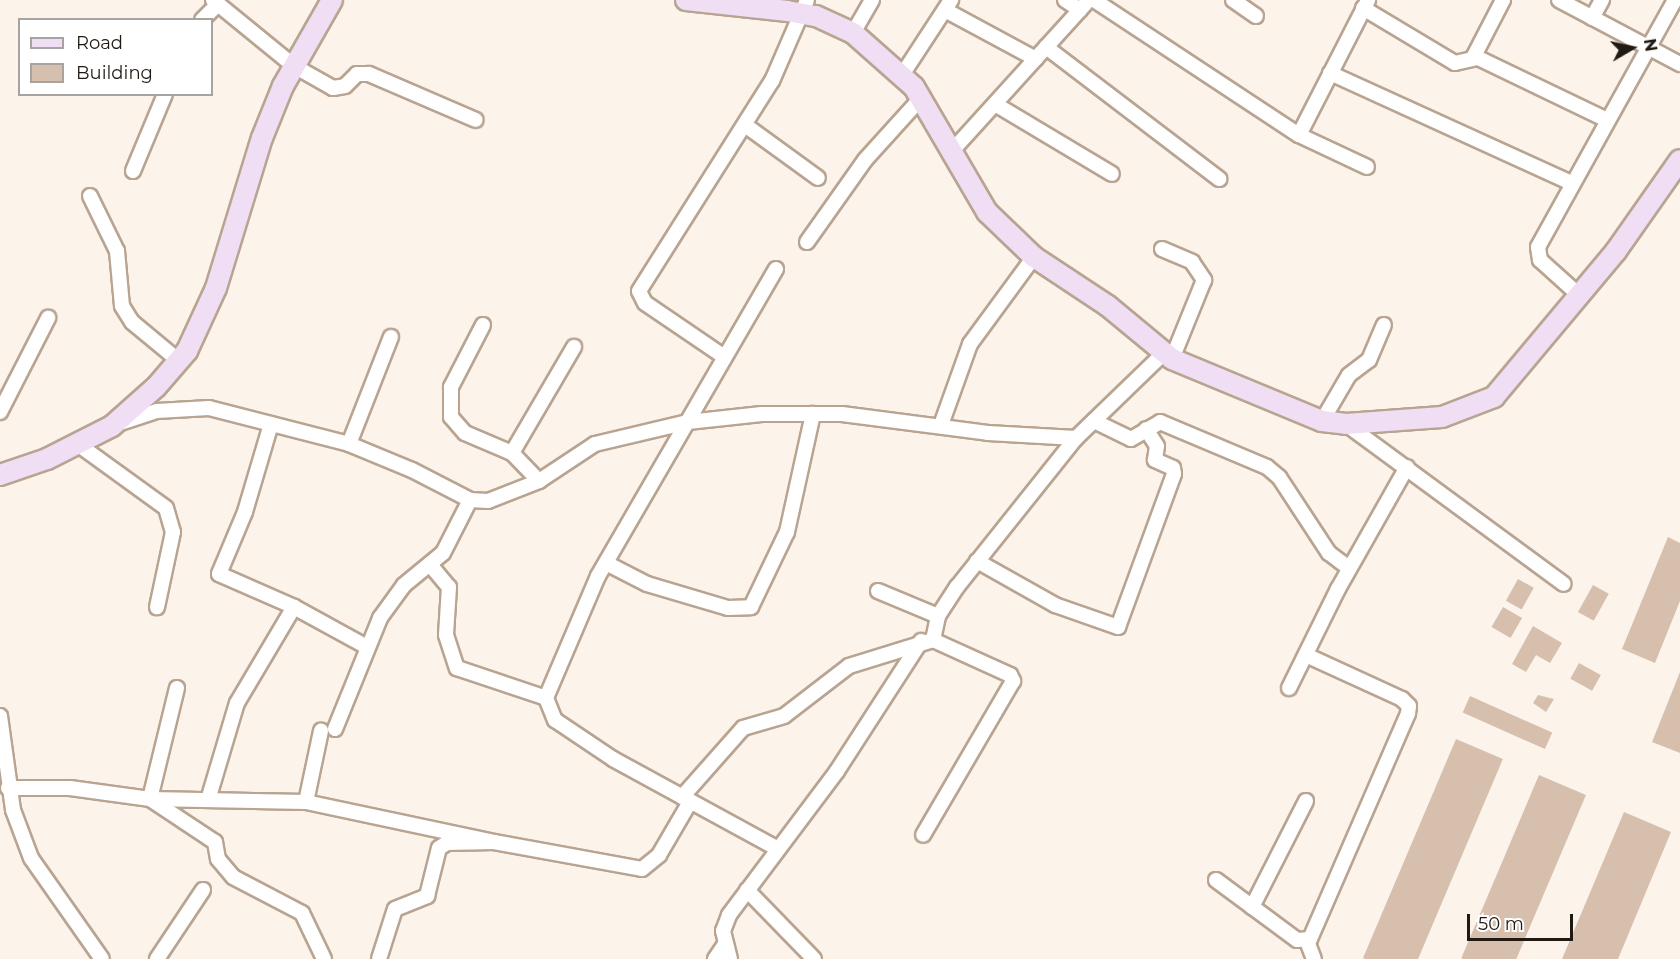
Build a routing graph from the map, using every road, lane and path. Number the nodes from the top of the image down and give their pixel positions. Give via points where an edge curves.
1 (332, 0) edge
2 (692, 0) edge
3 (872, 0) edge
4 (1065, 0) edge
5 (1094, 0) edge
6 (1233, 0) edge
7 (1503, 0) edge
8 (1559, 0) edge
9 (1602, 0) edge
10 (1675, 0) edge
11 (215, 2) edge
12 (1366, 4) edge
13 (948, 5) edge
14 (1084, 5) edge
15 (805, 7) edge
16 (1256, 15) dead end
17 (203, 18) edge
18 (1592, 18) junction
19 (853, 33) junction
20 (1046, 47) junction
21 (1649, 48) junction
22 (1476, 58) junction
23 (1036, 59) junction
24 (1680, 64) edge
25 (294, 66) junction
26 (1330, 72) junction
27 (902, 75) junction
28 (164, 96) edge
29 (922, 97) junction
30 (995, 104) junction
31 (476, 120) dead end
32 (1607, 120) junction
33 (745, 125) junction
34 (1299, 135) junction
35 (951, 152) junction
36 (1680, 161) edge
37 (1367, 167) dead end
38 (133, 171) dead end
39 (1112, 174) dead end
40 (818, 178) dead end
41 (1220, 179) dead end
42 (1571, 183) junction
43 (90, 196) dead end
44 (807, 242) dead end
45 (1162, 249) dead end
46 (1034, 257) junction
47 (776, 269) dead end
48 (1580, 296) junction
49 (48, 318) dead end
50 (483, 325) dead end
51 (1384, 325) dead end
52 (391, 338) dead end
53 (574, 347) dead end
54 (723, 356) junction
55 (1168, 356) junction
56 (179, 361) junction
57 (0, 412) edge
58 (813, 414) junction
59 (1094, 421) junction
60 (1322, 421) junction
61 (688, 422) junction
62 (271, 424) junction
63 (1346, 424) junction
64 (941, 425) junction
65 (112, 426) junction
66 (1146, 429) junction
67 (1076, 438) junction
68 (349, 444) junction
69 (79, 445) junction
70 (512, 453) junction
71 (1407, 467) junction
72 (0, 475) edge
73 (539, 481) junction
74 (470, 500) junction
75 (977, 561) junction
76 (606, 563) junction
77 (432, 567) junction
78 (1349, 568) junction
79 (1564, 584) dead end
80 (878, 591) dead end
81 (157, 607) dead end
82 (294, 607) junction
83 (938, 615) junction
84 (927, 641) junction
85 (367, 647) junction
86 (1306, 655) junction
87 (177, 688) dead end
88 (1289, 688) dead end
89 (546, 698) junction
90 (0, 716) edge
91 (8, 788) junction
92 (150, 799) junction
93 (686, 799) junction
94 (208, 800) junction
95 (1306, 801) dead end
96 (306, 802) junction
97 (6, 810) edge
98 (923, 835) dead end
99 (494, 842) junction
100 (778, 849) junction
101 (1216, 880) dead end
102 (203, 890) dead end
103 (747, 890) junction
104 (1252, 907) junction
105 (1307, 941) junction
106 (725, 944) junction
107 (102, 959) edge
108 (158, 959) edge
109 (324, 959) edge
110 (379, 959) edge
111 (715, 959) edge
112 (730, 959) edge
113 (814, 959) edge
114 (1314, 959) edge

1 - 25 main road
2 - 15 main road
3 - 19 street
4 - 14 street
5 - 34 street
6 - 16 street
7 - 22 street via 1474,51
8 - 18 street
9 - 18 street
10 - 21 street
11 - 17 street
11 - 25 street
12 - 22 street via 1455,63
12 - 26 street
13 - 23 street
13 - 27 street
14 - 20 street
15 - 19 main road
15 - 33 street via 772,81
18 - 21 street
19 - 27 main road
20 - 23 street
20 - 41 street
21 - 24 street
21 - 32 street
22 - 32 street
23 - 30 street
25 - 31 street via 333,88 345,86 357,74 369,74
25 - 56 main road via 261,138 212,299
26 - 34 street
26 - 42 street
27 - 29 main road
28 - 38 street
29 - 35 main road
29 - 44 street via 865,160
30 - 35 street
30 - 39 street
32 - 42 street
33 - 40 street
33 - 54 street via 639,291 645,303
34 - 37 street
35 - 46 main road via 987,212
36 - 48 main road
42 - 48 street via 1537,251 1540,260
43 - 56 street via 117,251 122,306 132,322
45 - 55 street via 1192,262 1204,280
46 - 55 main road via 1108,306
46 - 64 street via 970,344
47 - 54 street
48 - 63 main road via 1494,397 1442,417
49 - 57 street
50 - 70 street via 452,387 451,417 465,433
51 - 60 street via 1369,360 1349,375
52 - 68 street
53 - 70 street
54 - 61 street
55 - 59 street
55 - 60 main road
56 - 65 main road
58 - 61 street
58 - 64 street
58 - 76 street via 787,532 751,607 728,608 667,590
59 - 66 street via 1129,439
59 - 67 street
60 - 63 main road
61 - 73 street via 594,444
61 - 76 street
62 - 65 street via 209,408 157,411
62 - 68 street
62 - 82 street via 245,512 219,574
63 - 71 street
64 - 67 street
65 - 69 main road
66 - 75 street via 1156,446 1155,460 1174,470 1173,482 1118,627 1055,605
66 - 78 street via 1160,422 1274,471 1329,553
67 - 75 street
68 - 74 street
69 - 72 main road
69 - 81 street via 166,508 172,532
70 - 73 street
71 - 78 street
71 - 79 street
73 - 74 street via 504,497
74 - 77 street
75 - 83 street
76 - 89 street
77 - 85 street via 404,585 380,618
77 - 89 street via 449,587 446,635 457,668
78 - 86 street
80 - 83 street
82 - 85 street
82 - 94 street via 237,703
83 - 84 street
84 - 93 street via 849,666 784,716 743,728
84 - 98 street via 1010,675 1013,681
84 - 100 street
85 - 96 street via 328,730
86 - 88 street
86 - 105 street via 1402,699 1409,709 1338,883
87 - 92 street
89 - 93 street via 555,720 613,759
90 - 91 street
91 - 92 street via 70,788
91 - 97 street
92 - 94 street
92 - 109 street via 215,842 218,859 233,877 302,913
93 - 99 street via 659,855 642,869
93 - 100 street
94 - 96 street
95 - 104 street
96 - 99 street
97 - 107 street via 46,886
99 - 110 street via 457,840 439,848 429,893 395,909
100 - 103 street
101 - 104 street
102 - 108 street
103 - 106 street via 729,915
103 - 113 street
104 - 105 street via 1297,940
105 - 114 street
106 - 111 street
106 - 112 street

